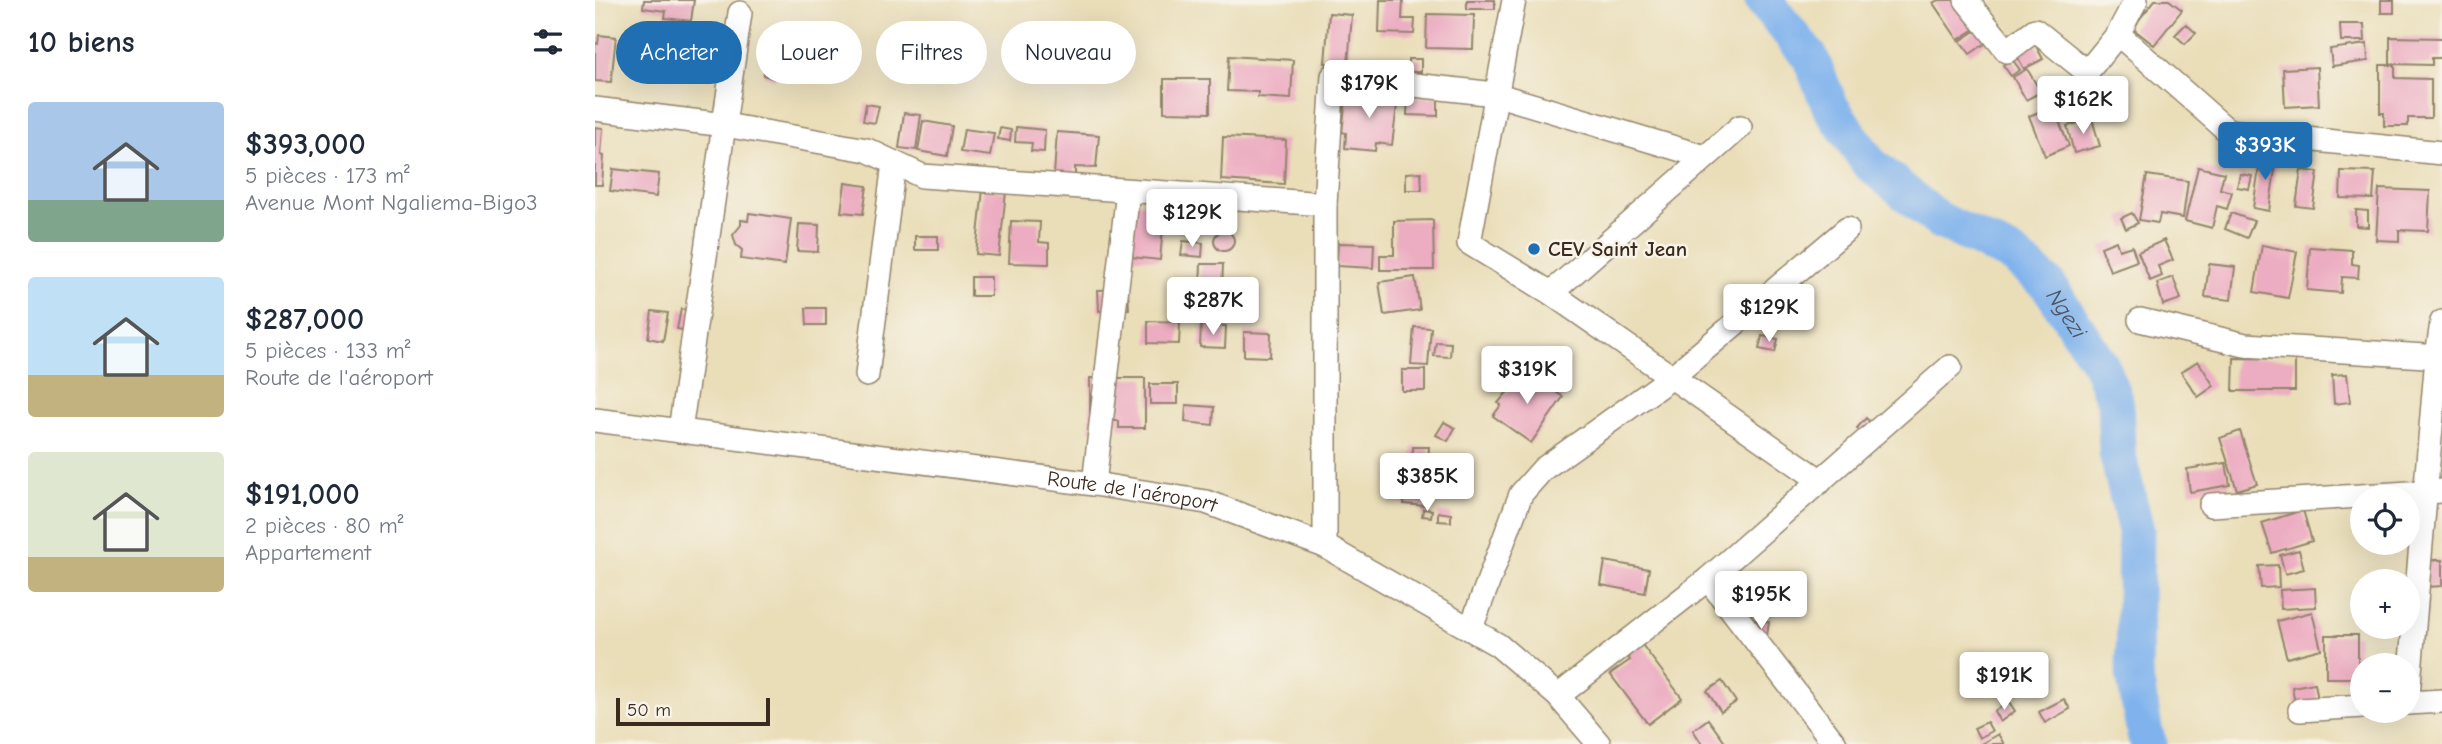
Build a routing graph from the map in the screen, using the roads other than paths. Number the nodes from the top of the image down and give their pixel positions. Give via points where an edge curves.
1 (1514, 0) edge
2 (1966, 0) edge
3 (2136, 0) edge
4 (740, 13) dead end
5 (2118, 34) junction
6 (1495, 94) junction
7 (595, 109) edge
8 (725, 125) junction
9 (1740, 127) dead end
10 (2442, 153) edge
11 (1705, 157) junction
12 (894, 163) junction
13 (1128, 191) junction
14 (1325, 204) junction
15 (1847, 229) dead end
16 (1551, 293) junction
17 (2140, 320) dead end
18 (2442, 322) edge
19 (2439, 357) edge
20 (1949, 367) dead end
21 (867, 375) dead end
22 (1672, 377) junction
23 (595, 420) edge
24 (680, 431) junction
25 (1821, 481) junction
26 (1094, 484) junction
27 (2433, 492) edge
28 (2211, 505) dead end
29 (1325, 546) junction
30 (1708, 579) junction
31 (1471, 628) junction
32 (2413, 653) edge
33 (1557, 696) junction
34 (2442, 701) edge
35 (2420, 702) edge
36 (2350, 707) edge
37 (2299, 710) dead end
38 (1599, 744) edge
39 (1835, 744) edge

1 - 6 street
2 - 5 street via 2007,51 2035,30 2087,72
3 - 5 street
4 - 8 street
5 - 10 street via 2228,131
6 - 11 street
6 - 14 street via 1333,76
6 - 16 street via 1469,243
7 - 8 street
8 - 12 street via 867,150
8 - 24 street
9 - 11 street
11 - 16 street
12 - 13 street via 922,176
12 - 21 street
13 - 14 street
13 - 26 street
14 - 29 street
15 - 22 street
16 - 22 street
17 - 19 street via 2245,345
18 - 19 street
19 - 27 street
20 - 25 street
22 - 25 street
22 - 31 street via 1542,469 1521,494
23 - 24 street, Route de l'aéroport
24 - 26 street, Route de l'aéroport
25 - 30 street
26 - 29 street, Route de l'aéroport via 1206,502
27 - 28 street
27 - 32 street
29 - 31 street, Route de l'aéroport
30 - 33 street
30 - 39 street
31 - 33 street, Route de l'aéroport via 1499,645
33 - 38 street, Route de l'aéroport
34 - 35 street
36 - 37 street

